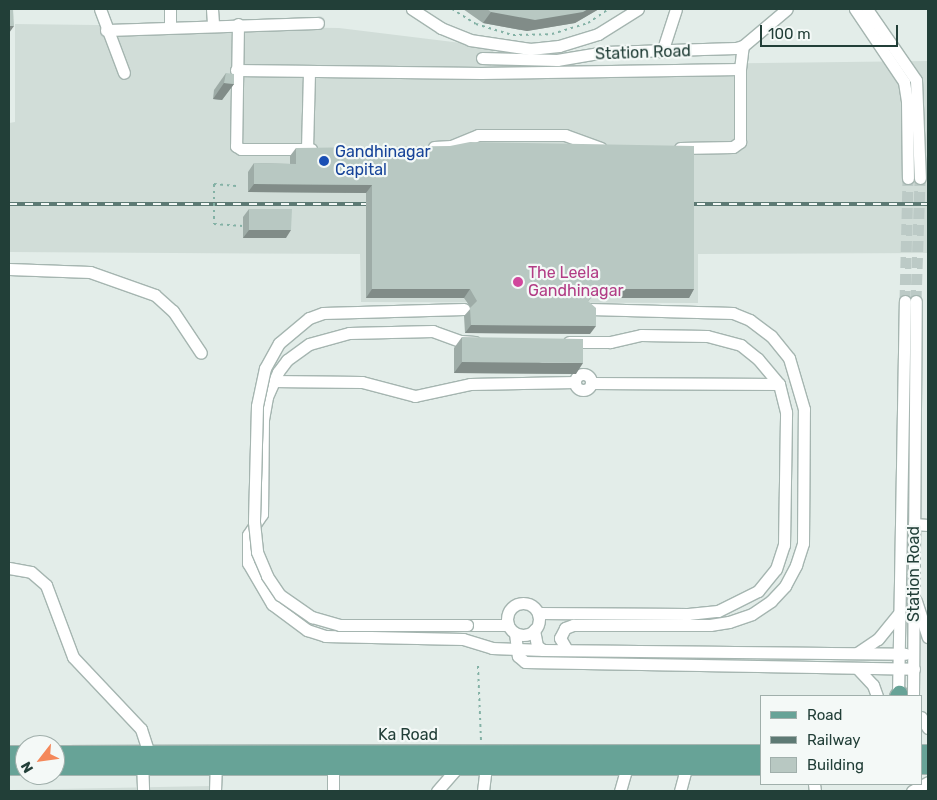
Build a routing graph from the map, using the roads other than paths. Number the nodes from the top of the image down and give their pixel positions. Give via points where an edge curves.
1 (100, 9) edge
2 (170, 9) edge
3 (212, 9) edge
4 (412, 9) edge
5 (638, 9) edge
6 (676, 9) edge
7 (787, 9) edge
8 (855, 9) edge
9 (867, 9) edge
10 (318, 23) dead end
11 (213, 24) junction
12 (238, 24) junction
13 (170, 26) junction
14 (106, 30) junction
15 (484, 43) junction
16 (743, 46) junction
17 (662, 52) junction
18 (482, 58) junction
19 (740, 68) junction
20 (236, 70) junction
21 (309, 71) junction
22 (124, 73) dead end
23 (481, 73) junction
24 (424, 147) edge
25 (609, 148) edge
26 (669, 148) edge
27 (307, 149) junction
28 (327, 149) edge
29 (9, 269) edge
30 (464, 309) dead end
31 (590, 309) edge
32 (484, 342) edge
33 (552, 342) edge
34 (201, 353) dead end
35 (272, 381) junction
36 (779, 384) junction
37 (914, 524) junction
38 (928, 525) edge
39 (9, 568) edge
40 (914, 594) junction
41 (900, 612) junction
42 (538, 614) junction
43 (512, 629) junction
44 (534, 630) junction
45 (928, 637) edge
46 (516, 650) junction
47 (543, 650) junction
48 (567, 650) junction
49 (856, 654) junction
50 (899, 654) junction
51 (913, 655) junction
52 (857, 668) junction
53 (899, 669) junction
54 (914, 669) junction
55 (877, 695) edge
56 (902, 695) edge
57 (690, 752) junction
58 (760, 752) edge
59 (65, 753) edge
60 (144, 757) junction
61 (333, 760) junction
62 (484, 760) junction
63 (65, 766) edge
64 (216, 767) junction
65 (458, 767) junction
66 (627, 767) junction
67 (686, 767) junction
68 (760, 767) edge
69 (928, 782) edge
70 (143, 791) edge
71 (215, 791) edge
72 (333, 791) edge
73 (437, 791) edge
74 (483, 791) edge
75 (620, 791) edge
76 (680, 791) edge
77 (912, 791) edge

1 - 14 street
2 - 13 street
3 - 11 street
4 - 15 street via 441,28
5 - 15 street via 598,34 559,46 530,49
6 - 17 street
7 - 16 street
8 - 9 street via 904,82 914,178 919,101 916,80
10 - 12 street
11 - 12 street
11 - 13 street
12 - 20 street
13 - 14 street
14 - 22 street
15 - 18 street
16 - 17 street, Station Road
16 - 19 street
17 - 18 street, Station Road via 597,52 557,60
18 - 23 street
19 - 23 street
19 - 26 street via 738,145
20 - 21 street
20 - 27 street via 236,146 241,149
21 - 23 street
21 - 27 street
24 - 25 street via 451,146 478,135 564,135 596,147
27 - 28 street
29 - 34 street via 90,272 155,295 173,312
30 - 43 street, bridge via 323,313 301,324 279,344 265,368 257,406 254,522 257,552 267,576 287,601 312,617 340,625 467,625
31 - 48 street via 733,313 750,320 771,336 789,358 804,408 803,542 796,565 779,594 742,618 710,625 578,624 569,626 560,634 561,644
32 - 35 street via 460,341 433,331 340,334 296,352
33 - 36 street via 610,342 641,336 722,338 741,345
35 - 36 street via 362,382 415,396 470,384 575,382 584,374 591,383
35 - 46 street via 264,419 262,514 248,535 246,546 252,570 272,604 307,630 325,636 463,639 492,648
36 - 42 street via 786,412 784,545 776,569 758,591 732,607 703,614
37 - 38 street
37 - 40 street, Station Road
37 - 41 street, Station Road via 911,301
39 - 60 street via 30,572 46,585 73,657 142,729
40 - 45 street
40 - 51 street, Station Road
41 - 49 street via 878,640
41 - 50 street
42 - 43 street via 529,604 518,604 510,610
42 - 44 street
43 - 44 street via 525,635
43 - 46 street
44 - 47 street via 537,646
46 - 47 street
46 - 52 street via 525,662
47 - 48 street
48 - 49 street
49 - 50 street
50 - 51 street
50 - 53 street
51 - 54 street, Station Road
52 - 53 street
52 - 55 street via 873,685
53 - 54 street
53 - 56 street
54 - 56 street, Station Road
57 - 58 main road, Ka Road
57 - 62 main road, Ka Road
57 - 67 street
59 - 60 main road, Ka Road
60 - 61 main road, Ka Road
60 - 63 main road, Ka Road
60 - 64 main road, Ka Road
60 - 70 street
61 - 62 main road, Ka Road
61 - 64 main road, Ka Road
61 - 65 main road, Ka Road
61 - 72 street
62 - 65 main road, Ka Road
62 - 66 main road, Ka Road
62 - 74 street
64 - 71 street
65 - 73 street
66 - 67 main road, Ka Road
66 - 75 street
67 - 68 main road, Ka Road
67 - 76 street
69 - 77 street

